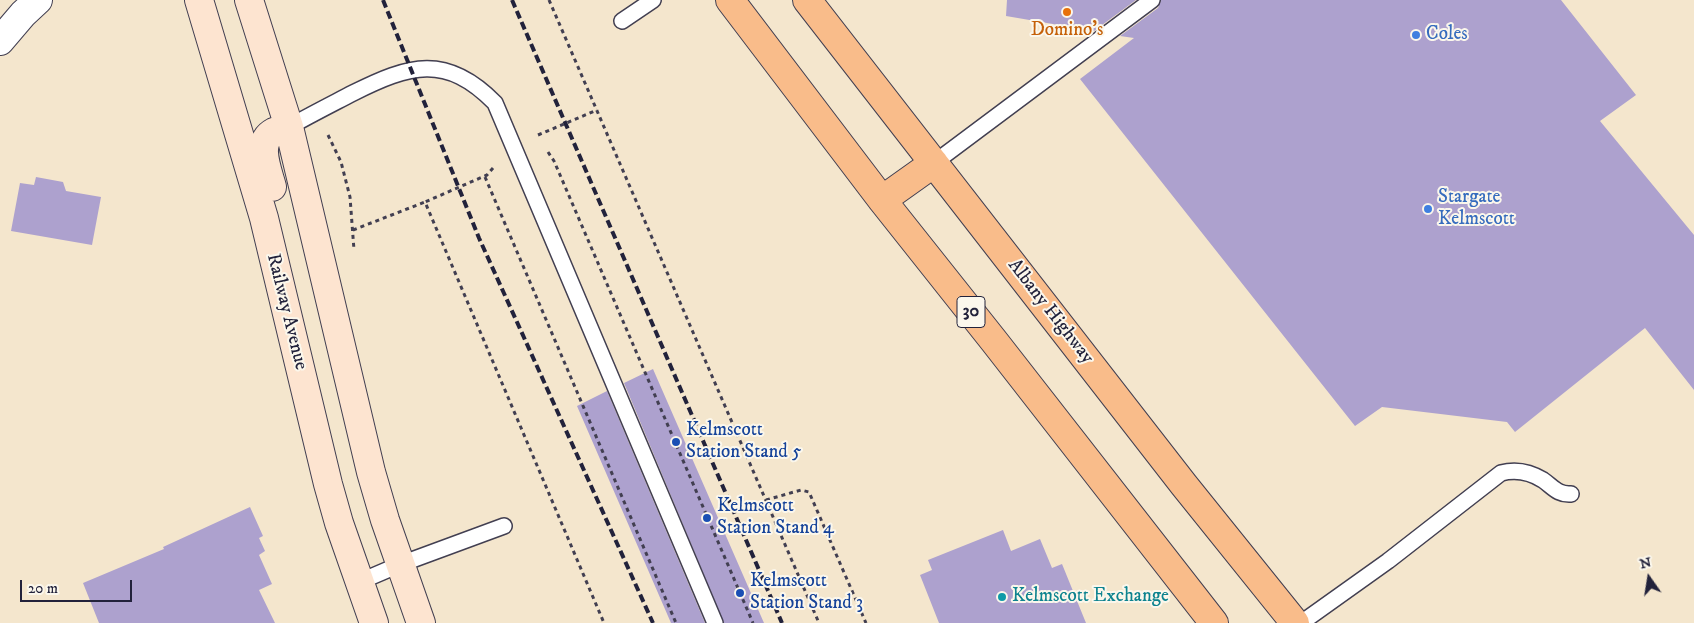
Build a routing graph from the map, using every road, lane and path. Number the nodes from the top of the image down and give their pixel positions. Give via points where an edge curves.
1 (38, 0) edge
2 (199, 0) edge
3 (248, 0) edge
4 (549, 0) edge
5 (653, 0) edge
6 (730, 0) edge
7 (807, 0) edge
8 (1152, 0) edge
9 (622, 21) dead end
10 (0, 41) edge
11 (597, 110) junction
12 (289, 126) junction
13 (537, 136) junction
14 (534, 141) dead end
15 (541, 142) dead end
16 (545, 148) dead end
17 (498, 162) dead end
18 (934, 162) junction
19 (485, 177) junction
20 (882, 200) junction
21 (425, 202) junction
22 (353, 230) dead end
23 (292, 334) junction
24 (1571, 494) dead end
25 (766, 500) junction
26 (504, 526) dead end
27 (401, 564) junction
28 (359, 582) junction
29 (374, 623) edge
30 (422, 623) edge
31 (604, 623) edge
32 (676, 623) edge
33 (715, 623) edge
34 (753, 623) edge
35 (819, 623) edge
36 (866, 623) edge
37 (1214, 623) edge
38 (1295, 623) edge
39 (1301, 623) edge

1 - 10 street
2 - 23 main road, Railway Avenue via 264,218
3 - 12 main road
4 - 11 path
5 - 9 lane
6 - 20 highway, 30
7 - 18 highway, Albany Highway
8 - 18 lane
11 - 13 path
11 - 25 path
12 - 23 main road via 272,133 265,142 264,153 293,304
12 - 27 main road via 371,472
12 - 33 lane via 384,78 411,69 449,72 468,80 495,103
13 - 14 path
13 - 15 path
16 - 34 path via 554,161
17 - 19 path
18 - 20 highway
18 - 38 highway, Albany Highway
19 - 21 path
19 - 32 path
20 - 37 highway, 30
21 - 22 path
21 - 31 path
23 - 28 main road, Railway Avenue via 328,484
24 - 39 lane via 1556,491 1543,480 1524,472 1501,473 1388,561
25 - 35 path
25 - 36 path via 801,490 809,492
26 - 27 lane
27 - 28 lane
27 - 30 main road
28 - 29 main road, Railway Avenue

